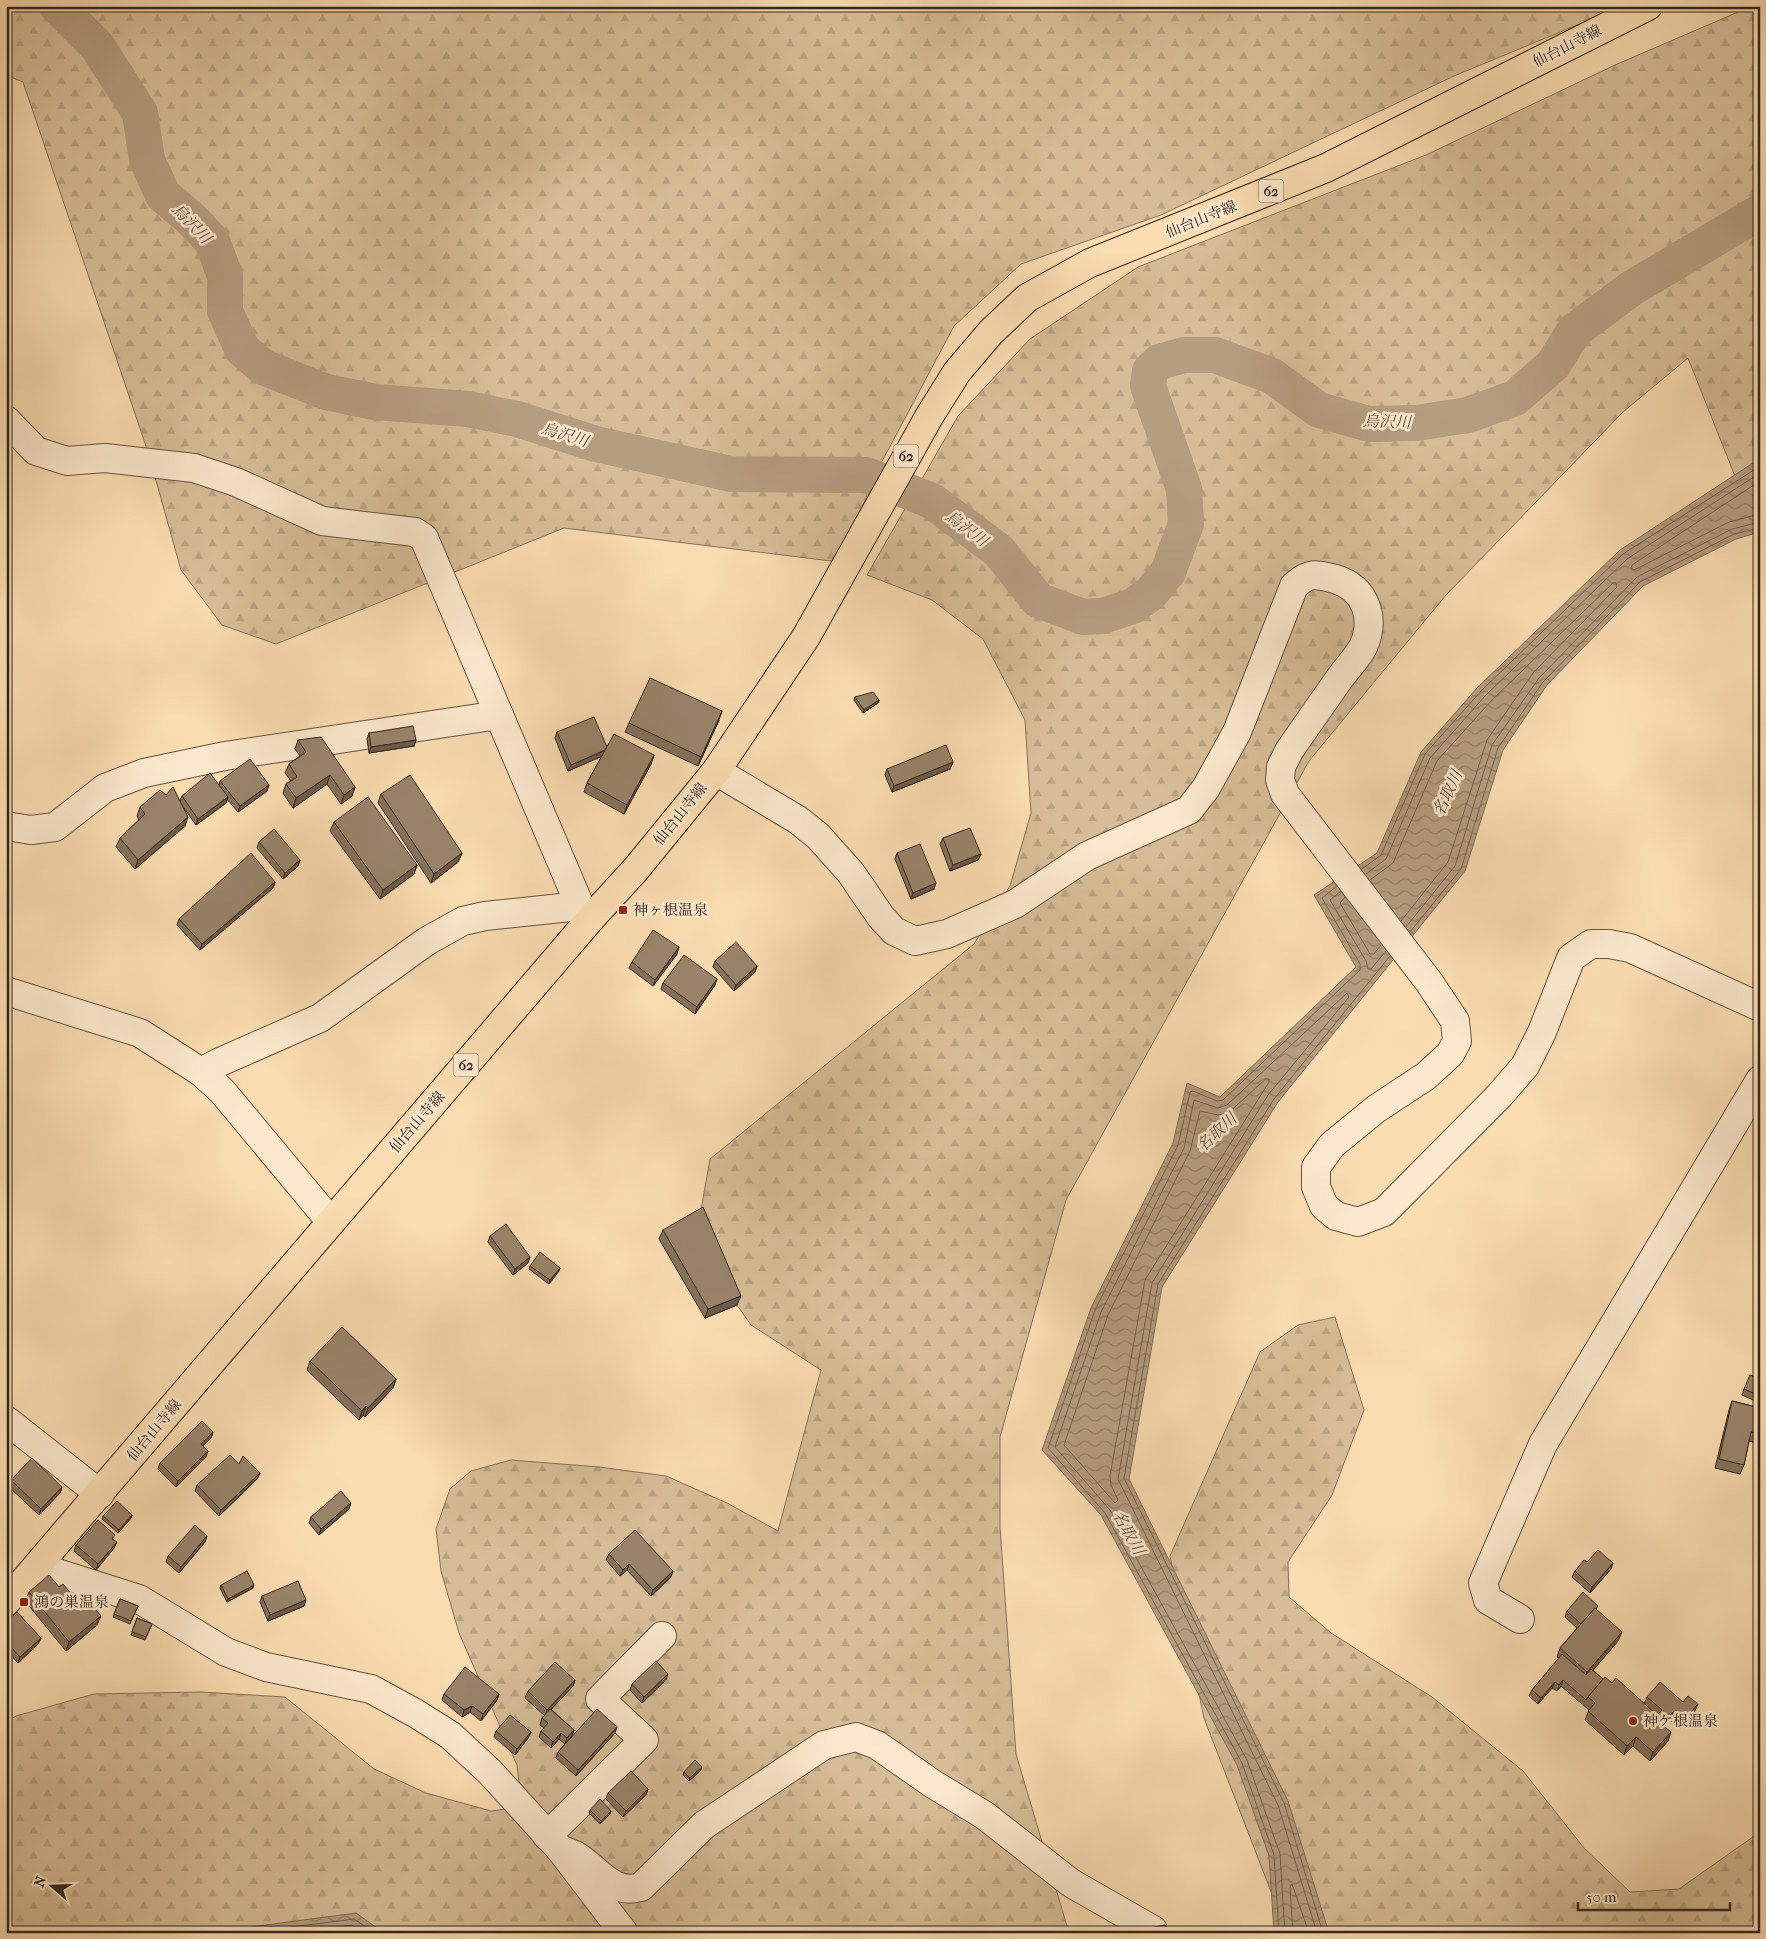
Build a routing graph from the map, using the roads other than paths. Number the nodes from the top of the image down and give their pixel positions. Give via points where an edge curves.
1 (1648, 6) edge
2 (6, 420) edge
3 (499, 715) junction
4 (716, 771) junction
5 (6, 826) edge
6 (586, 911) junction
7 (6, 991) edge
8 (1760, 1007) edge
9 (201, 1072) junction
10 (1760, 1080) edge
11 (331, 1222) junction
12 (6, 1420) edge
13 (100, 1494) junction
14 (42, 1561) junction
15 (6, 1602) edge
16 (1520, 1619) dead end
17 (662, 1636) dead end
18 (554, 1842) junction
19 (1153, 1930) edge
20 (624, 1933) edge

1 - 4 main road, 仙台山寺線 / 62 via 1326,168 1090,263 1027,298 991,332 957,372 806,637
2 - 3 street via 36,451 67,461 105,458 194,468 236,482 322,521 415,532 424,538
3 - 5 street via 225,756 144,773 105,788 55,827 31,830
3 - 6 street
4 - 6 main road, 仙台山寺線 / 62 via 636,870
4 - 8 street via 798,820 818,836 851,873 894,931 915,941 946,934 1015,904 1087,856 1189,810 1206,788 1237,732 1294,586 1304,576 1318,574 1343,582 1359,592 1367,606 1369,624 1362,647 1289,750 1281,767 1280,780 1285,794 1318,839 1429,982 1455,1021 1457,1041 1450,1054 1426,1076 1376,1109 1332,1145 1316,1167 1316,1187 1324,1206 1336,1216 1358,1222 1384,1212 1499,1096 1524,1066 1542,1032 1571,958 1591,944 1630,948
6 - 9 street via 485,916 463,921 427,941 320,1018
6 - 11 main road, 仙台山寺線 / 62
7 - 9 street via 140,1033
9 - 11 street via 222,1091
10 - 16 street via 1543,1444 1484,1583 1488,1600
11 - 13 main road, 仙台山寺線 / 62
12 - 13 street
13 - 14 main road, 仙台山寺線 / 62
14 - 15 main road, 仙台山寺線 / 62
14 - 18 street via 51,1571 139,1599 226,1652 266,1667 371,1689 415,1713 450,1735 490,1772
17 - 18 street via 600,1698 644,1740
18 - 19 street via 610,1883 631,1890 641,1887 704,1825 824,1745 856,1737 877,1745 984,1815 1070,1883
18 - 20 street

